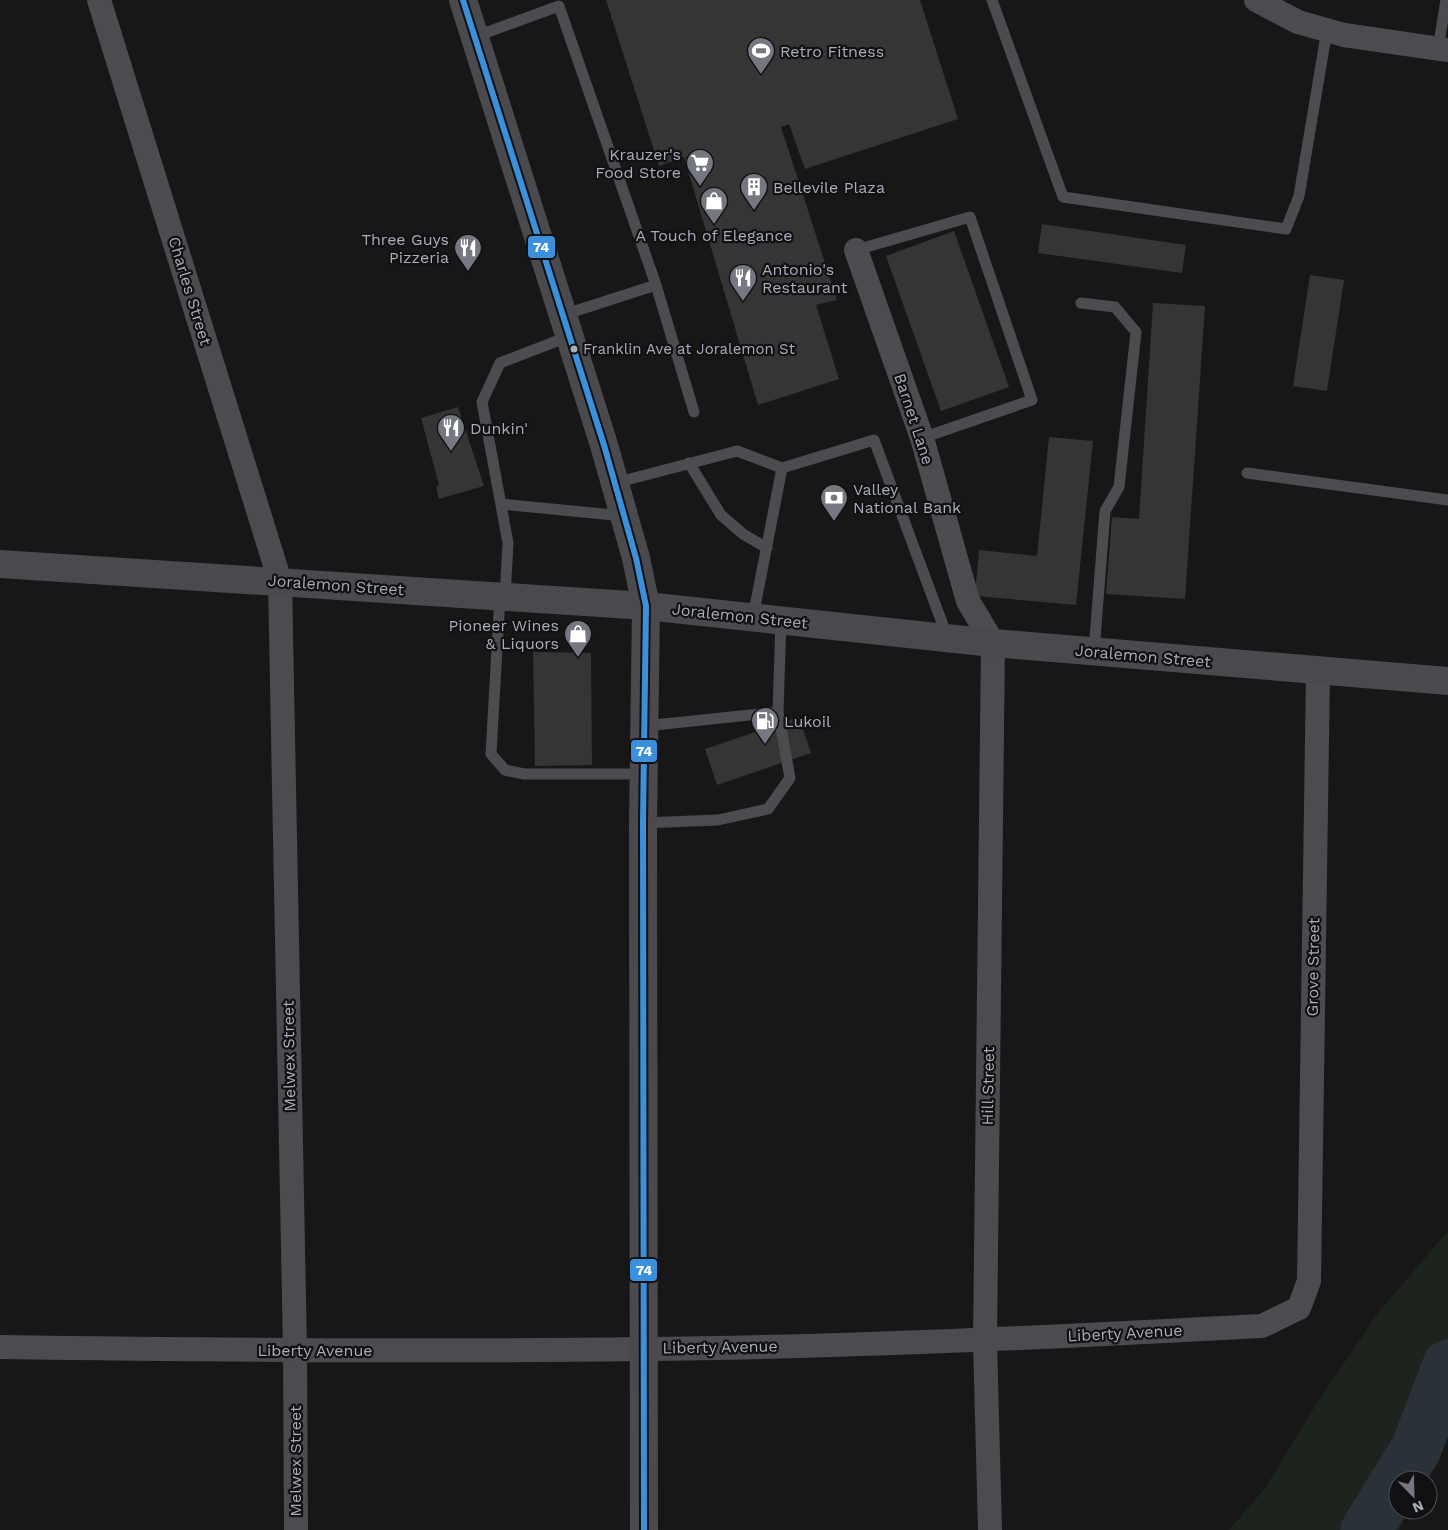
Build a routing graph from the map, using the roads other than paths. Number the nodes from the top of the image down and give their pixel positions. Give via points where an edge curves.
1 (99, 0) edge
2 (463, 0) edge
3 (992, 0) edge
4 (1256, 0) edge
5 (1446, 0) edge
6 (558, 3) edge
7 (1327, 30) junction
8 (474, 37) junction
9 (1443, 50) edge
10 (856, 250) joint
11 (656, 285) junction
12 (1081, 303) dead end
13 (566, 325) junction
14 (694, 412) dead end
15 (922, 438) junction
16 (689, 463) junction
17 (782, 468) junction
18 (1246, 473) dead end
19 (615, 483) junction
20 (1448, 500) edge
21 (501, 504) junction
22 (624, 516) junction
23 (767, 548) junction
24 (0, 564) edge
25 (280, 581) junction
26 (502, 596) junction
27 (646, 606) junction
28 (753, 618) junction
29 (781, 620) junction
30 (948, 638) junction
31 (994, 643) junction
32 (1094, 652) junction
33 (1318, 671) junction
34 (1448, 682) edge
35 (778, 712) junction
36 (644, 726) junction
37 (644, 774) junction
38 (643, 822) junction
39 (1309, 1262) joint
40 (985, 1340) junction
41 (0, 1348) edge
42 (643, 1349) junction
43 (295, 1350) junction
44 (296, 1530) edge
45 (644, 1530) edge
46 (990, 1530) edge

1 - 25 street, Charles Street
2 - 8 main road
3 - 7 lane via 1063,197 1286,229 1299,196
4 - 7 street via 1298,22
5 - 9 lane
6 - 8 lane
6 - 11 lane
7 - 9 street
8 - 13 main road
10 - 15 street, Barnet Lane
10 - 15 lane via 970,217 1032,400
11 - 13 lane
11 - 14 lane
12 - 32 lane via 1115,307 1136,332 1119,487 1105,511
13 - 19 main road
13 - 21 lane via 500,363 482,402
15 - 31 street, Barnet Lane via 968,601
16 - 17 lane via 737,451
16 - 19 lane
16 - 23 lane via 721,515 743,534
17 - 23 lane
17 - 30 lane via 874,440
18 - 20 lane
19 - 22 main road
21 - 22 lane
21 - 26 lane via 508,543
22 - 27 main road
23 - 28 lane
24 - 25 main road, Joralemon Street
25 - 26 main road, Joralemon Street
25 - 43 street, Melwex Street
26 - 27 main road, Joralemon Street
26 - 37 lane via 491,754 505,770 524,774
27 - 28 main road, Joralemon Street
27 - 36 main road
28 - 29 main road, Joralemon Street
29 - 30 main road, Joralemon Street
29 - 35 lane
30 - 31 main road, Joralemon Street
31 - 32 main road, Joralemon Street
31 - 40 street, Hill Street
32 - 33 main road, Joralemon Street
33 - 34 main road, Joralemon Street
33 - 39 street, Grove Street
35 - 36 lane
35 - 38 lane via 790,778 768,809 718,820
36 - 37 main road
37 - 38 main road
38 - 42 main road
39 - 40 street, Liberty Avenue via 1310,1281 1299,1308 1262,1326
40 - 42 street, Liberty Avenue
40 - 46 street, Hill Street
41 - 43 street, Liberty Avenue
42 - 43 street, Liberty Avenue
42 - 45 main road
43 - 44 street, Melwex Street

